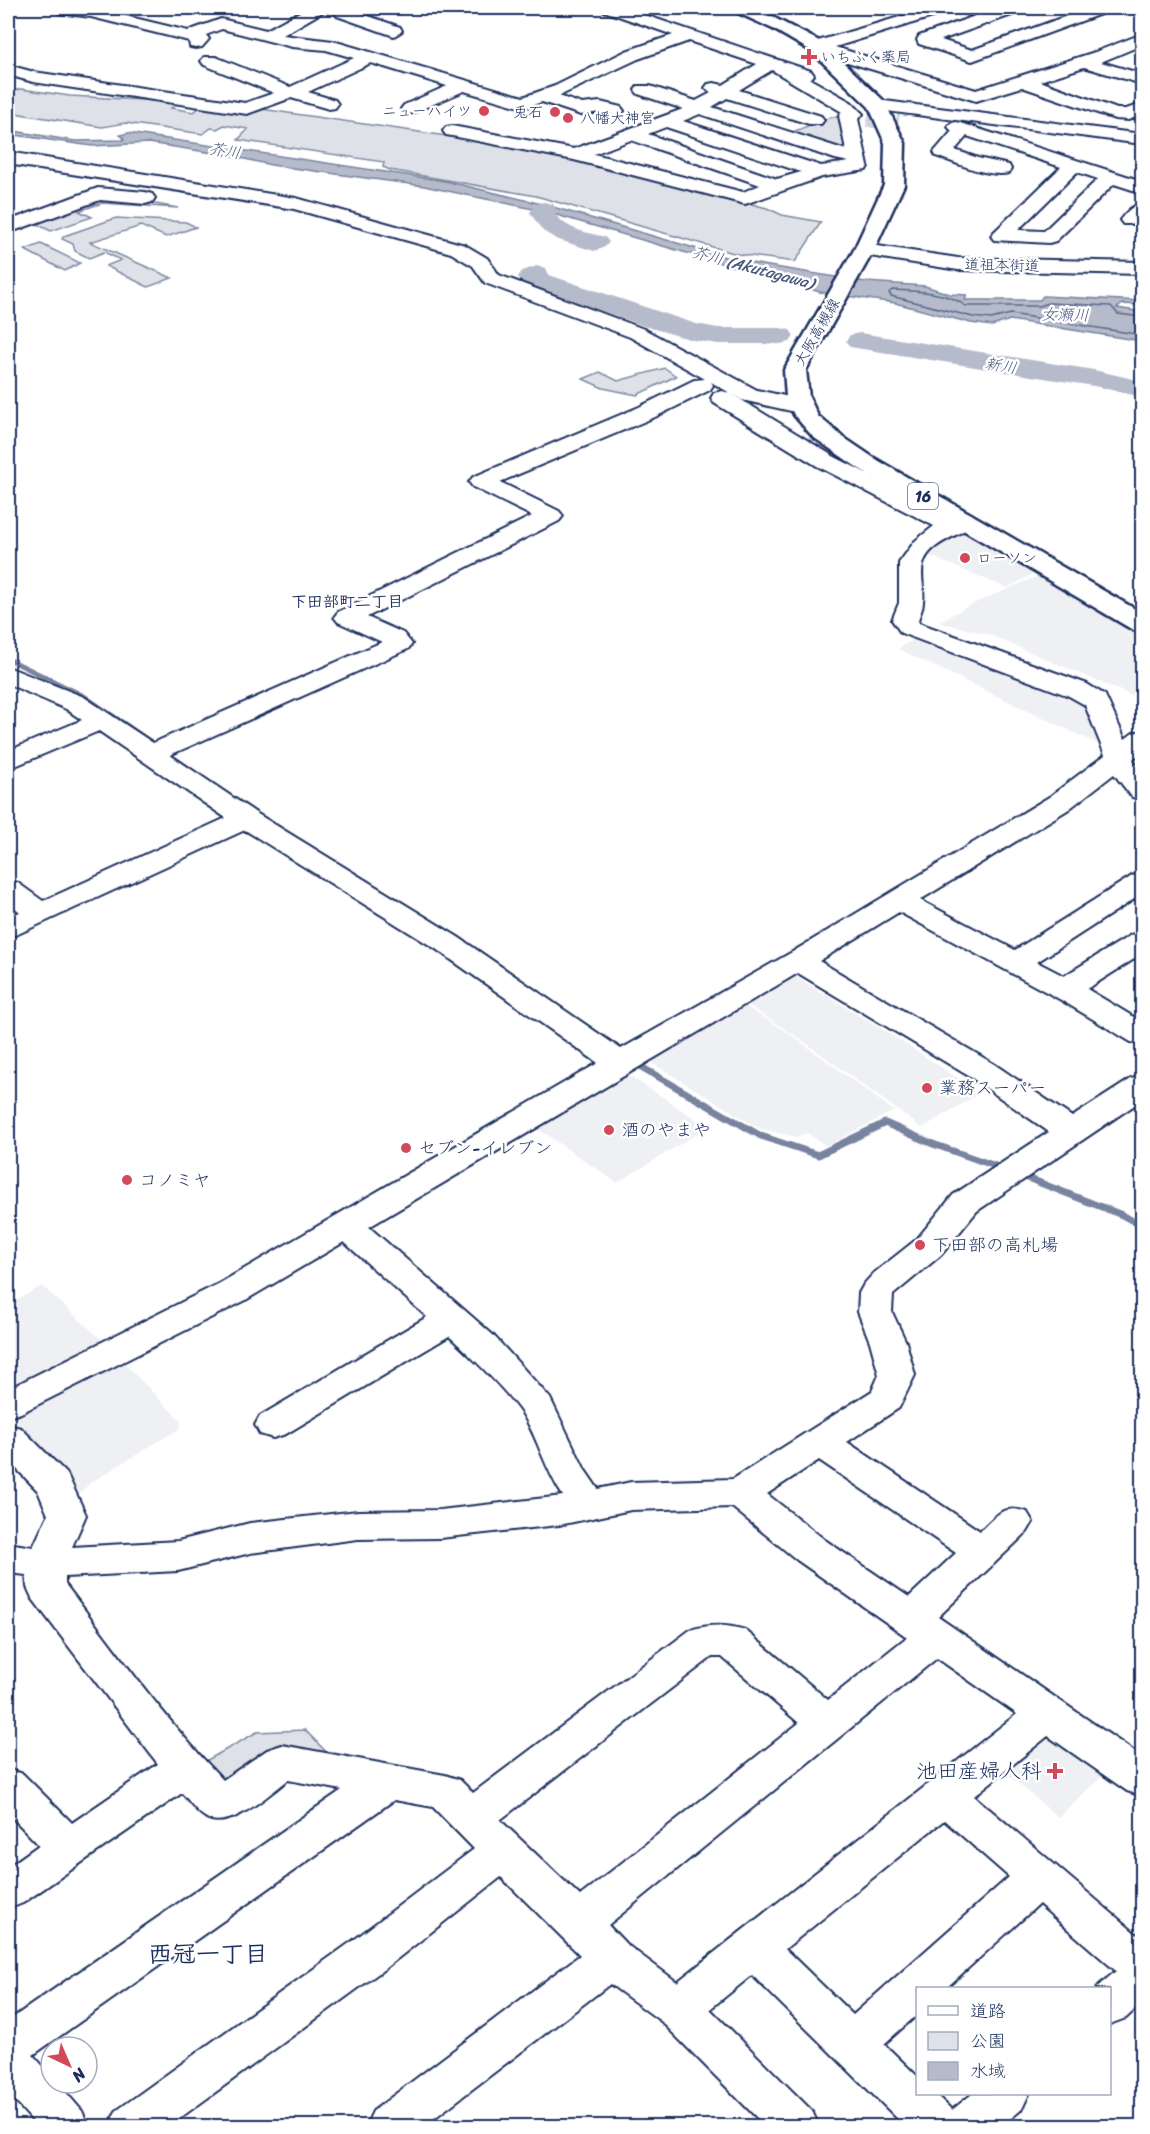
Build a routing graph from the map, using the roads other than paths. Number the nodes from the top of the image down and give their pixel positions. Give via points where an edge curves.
1 (59, 8) edge
2 (318, 8) edge
3 (343, 8) edge
4 (610, 8) edge
5 (742, 8) edge
6 (887, 8) edge
7 (946, 8) edge
8 (962, 8) edge
9 (1017, 8) edge
10 (1103, 8) edge
11 (98, 10) edge
12 (672, 12) dead end
13 (919, 16) junction
14 (992, 16) junction
15 (650, 20) junction
16 (1143, 25) edge
17 (394, 31) dead end
18 (689, 34) junction
19 (270, 35) junction
20 (1143, 39) edge
21 (817, 47) junction
22 (1121, 48) junction
23 (1143, 55) edge
24 (972, 56) junction
25 (371, 57) junction
26 (1081, 61) junction
27 (775, 64) junction
28 (8, 70) edge
29 (1014, 72) junction
30 (200, 76) dead end
31 (253, 78) junction
32 (1143, 79) edge
33 (695, 83) dead end
34 (964, 83) dead end
35 (463, 85) junction
36 (573, 85) junction
37 (727, 91) junction
38 (288, 92) junction
39 (414, 97) dead end
40 (544, 97) junction
41 (174, 99) junction
42 (329, 104) dead end
43 (699, 107) junction
44 (616, 108) junction
45 (863, 108) junction
46 (919, 109) junction
47 (1141, 113) edge
48 (1024, 115) junction
49 (485, 120) dead end
50 (815, 120) junction
51 (665, 121) junction
52 (898, 124) tunnel mouth
53 (535, 131) dead end
54 (630, 134) junction
55 (780, 134) junction
56 (960, 134) junction
57 (1110, 135) junction
58 (990, 139) junction
59 (1143, 139) edge
60 (504, 140) junction
61 (672, 149) junction
62 (1022, 149) junction
63 (575, 155) junction
64 (1121, 155) dead end
65 (857, 157) junction
66 (8, 158) edge
67 (1074, 165) junction
68 (623, 167) junction
69 (820, 172) junction
70 (1110, 177) junction
71 (777, 185) junction
72 (1143, 187) edge
73 (8, 227) edge
74 (861, 254) junction
75 (419, 258) dead end
76 (448, 267) dead end
77 (1143, 268) edge
78 (492, 279) junction
79 (653, 341) junction
80 (702, 385) junction
81 (800, 406) junction
82 (958, 523) junction
83 (1143, 624) edge
84 (8, 675) edge
85 (101, 721) junction
86 (1131, 748) edge
87 (158, 751) junction
88 (8, 761) edge
89 (1143, 791) edge
90 (246, 819) junction
91 (1143, 882) edge
92 (8, 889) edge
93 (898, 900) junction
94 (40, 913) junction
95 (8, 928) edge
96 (1143, 941) edge
97 (798, 960) junction
98 (1015, 963) junction
99 (1065, 989) junction
100 (1143, 1035) edge
101 (621, 1064) junction
102 (1143, 1086) edge
103 (1072, 1133) junction
104 (346, 1225) junction
105 (452, 1318) junction
106 (8, 1404) edge
107 (273, 1425) dead end
108 (8, 1438) edge
109 (820, 1442) junction
110 (741, 1493) junction
111 (589, 1505) junction
112 (1014, 1522) dead end
113 (981, 1551) junction
114 (26, 1560) edge
115 (922, 1629) junction
116 (1047, 1713) junction
117 (828, 1724) junction
118 (186, 1768) junction
119 (1143, 1779) edge
120 (387, 1782) junction
121 (8, 1786) edge
122 (945, 1796) junction
123 (471, 1818) junction
124 (69, 1848) junction
125 (503, 1851) junction
126 (1039, 1877) junction
127 (8, 1890) edge
128 (574, 1918) junction
129 (754, 1948) junction
130 (610, 1958) junction
131 (1143, 1966) edge
132 (1143, 1976) edge
133 (1111, 2003) edge
134 (678, 2008) junction
135 (852, 2044) junction
136 (8, 2046) edge
137 (8, 2060) edge
138 (1005, 2095) edge
139 (66, 2127) edge
140 (132, 2127) edge
141 (389, 2127) edge
142 (796, 2127) edge
143 (936, 2127) edge
144 (968, 2127) edge

1 - 11 street
2 - 19 street
3 - 17 street via 343,13
4 - 15 street
5 - 21 main road, 大阪高槻線 / 16
6 - 13 street
7 - 13 street
8 - 14 street
9 - 14 street
10 - 24 street
11 - 19 street via 186,45 221,24
12 - 15 street
13 - 21 street
14 - 24 street via 925,40
15 - 18 street
16 - 29 street
18 - 27 street
18 - 36 street via 632,55
19 - 25 street
20 - 22 street
21 - 27 street
21 - 29 street via 976,96
21 - 45 main road, 大阪高槻線 / 16
22 - 23 street
22 - 26 street
24 - 29 street
25 - 35 street
25 - 38 street
26 - 29 street
26 - 32 street
27 - 37 street
27 - 45 street
27 - 45 street
28 - 41 street
29 - 34 street
29 - 47 street via 1115,114
30 - 31 street via 217,64
31 - 38 street
31 - 41 street via 202,98
33 - 37 street
35 - 39 street
35 - 40 street via 517,102
36 - 40 street
36 - 44 street
37 - 43 street
37 - 50 street
38 - 41 street via 247,109
38 - 42 street
40 - 44 street via 581,110
43 - 44 street via 660,88
43 - 51 street
43 - 55 street
45 - 46 street
45 - 50 street
45 - 65 street via 848,116
45 - 74 main road, 大阪高槻線 / 16 via 895,143 894,185
46 - 48 street
46 - 58 street via 932,118
47 - 48 street
48 - 57 street
48 - 58 street
49 - 60 street via 452,131
50 - 55 street
51 - 54 street
51 - 69 street
52 - 56 street
53 - 60 street
54 - 61 street
54 - 63 street
55 - 65 street
56 - 58 street
56 - 62 street via 943,152 995,175
57 - 59 street
57 - 64 street via 1094,146
58 - 62 street
60 - 63 street
61 - 68 street
61 - 71 street
62 - 67 street
63 - 68 street
65 - 69 street via 859,166
66 - 78 street via 296,204 459,249 480,262
67 - 70 street
67 - 70 street via 1001,236 1049,237
68 - 71 street via 745,198
69 - 71 street
70 - 72 street
73 - 75 street via 98,194 109,194 253,210
74 - 77 street, 道祖本街道 via 958,264
74 - 81 main road, 大阪高槻線 / 16 via 795,370 794,387
76 - 78 street
78 - 79 street
79 - 80 street via 654,350 663,360
79 - 81 street via 750,395
80 - 82 street via 825,461
80 - 87 street via 648,412 481,482 551,516 347,617 394,638 399,644
81 - 82 main road, 大阪高槻線 / 16 via 828,437
82 - 83 main road, 大阪高槻線 / 16
82 - 86 street via 924,546 911,563 911,603 905,620 910,628 1078,690 1096,701
84 - 85 street via 75,703
85 - 87 street
85 - 88 street
86 - 89 street via 1131,779
86 - 93 street via 1059,803
87 - 90 street
90 - 94 street
90 - 101 street via 447,943
91 - 98 street
92 - 94 street
93 - 97 street
93 - 98 street
94 - 95 street
96 - 99 street
97 - 101 street
97 - 103 street via 964,1059
98 - 99 street
99 - 100 street
101 - 104 street
102 - 103 street
103 - 109 street via 965,1203 929,1247 876,1293 875,1312 897,1375 886,1399
104 - 105 street
104 - 106 street via 232,1292
105 - 107 street
105 - 111 street via 537,1407 569,1476
108 - 114 street via 54,1484 67,1515
109 - 110 street
109 - 113 street
110 - 111 street via 632,1496
110 - 115 street via 811,1550
111 - 114 street via 441,1524 358,1525 250,1538 178,1556
112 - 113 street
113 - 115 street
114 - 118 street
115 - 116 street
115 - 117 street
116 - 119 street
116 - 122 street
117 - 123 street via 731,1641 704,1641
117 - 128 street via 579,1923
118 - 120 street via 220,1805 282,1762
118 - 124 street
120 - 123 street via 446,1792
120 - 136 street
121 - 124 street
122 - 126 street
122 - 129 street
123 - 125 street
124 - 127 street
125 - 128 street
125 - 140 street via 367,1956
126 - 131 street
126 - 135 street
128 - 130 street
129 - 134 street
129 - 135 street
130 - 134 street
130 - 141 street
132 - 133 street
134 - 142 street
135 - 143 street
137 - 139 street
138 - 144 street

